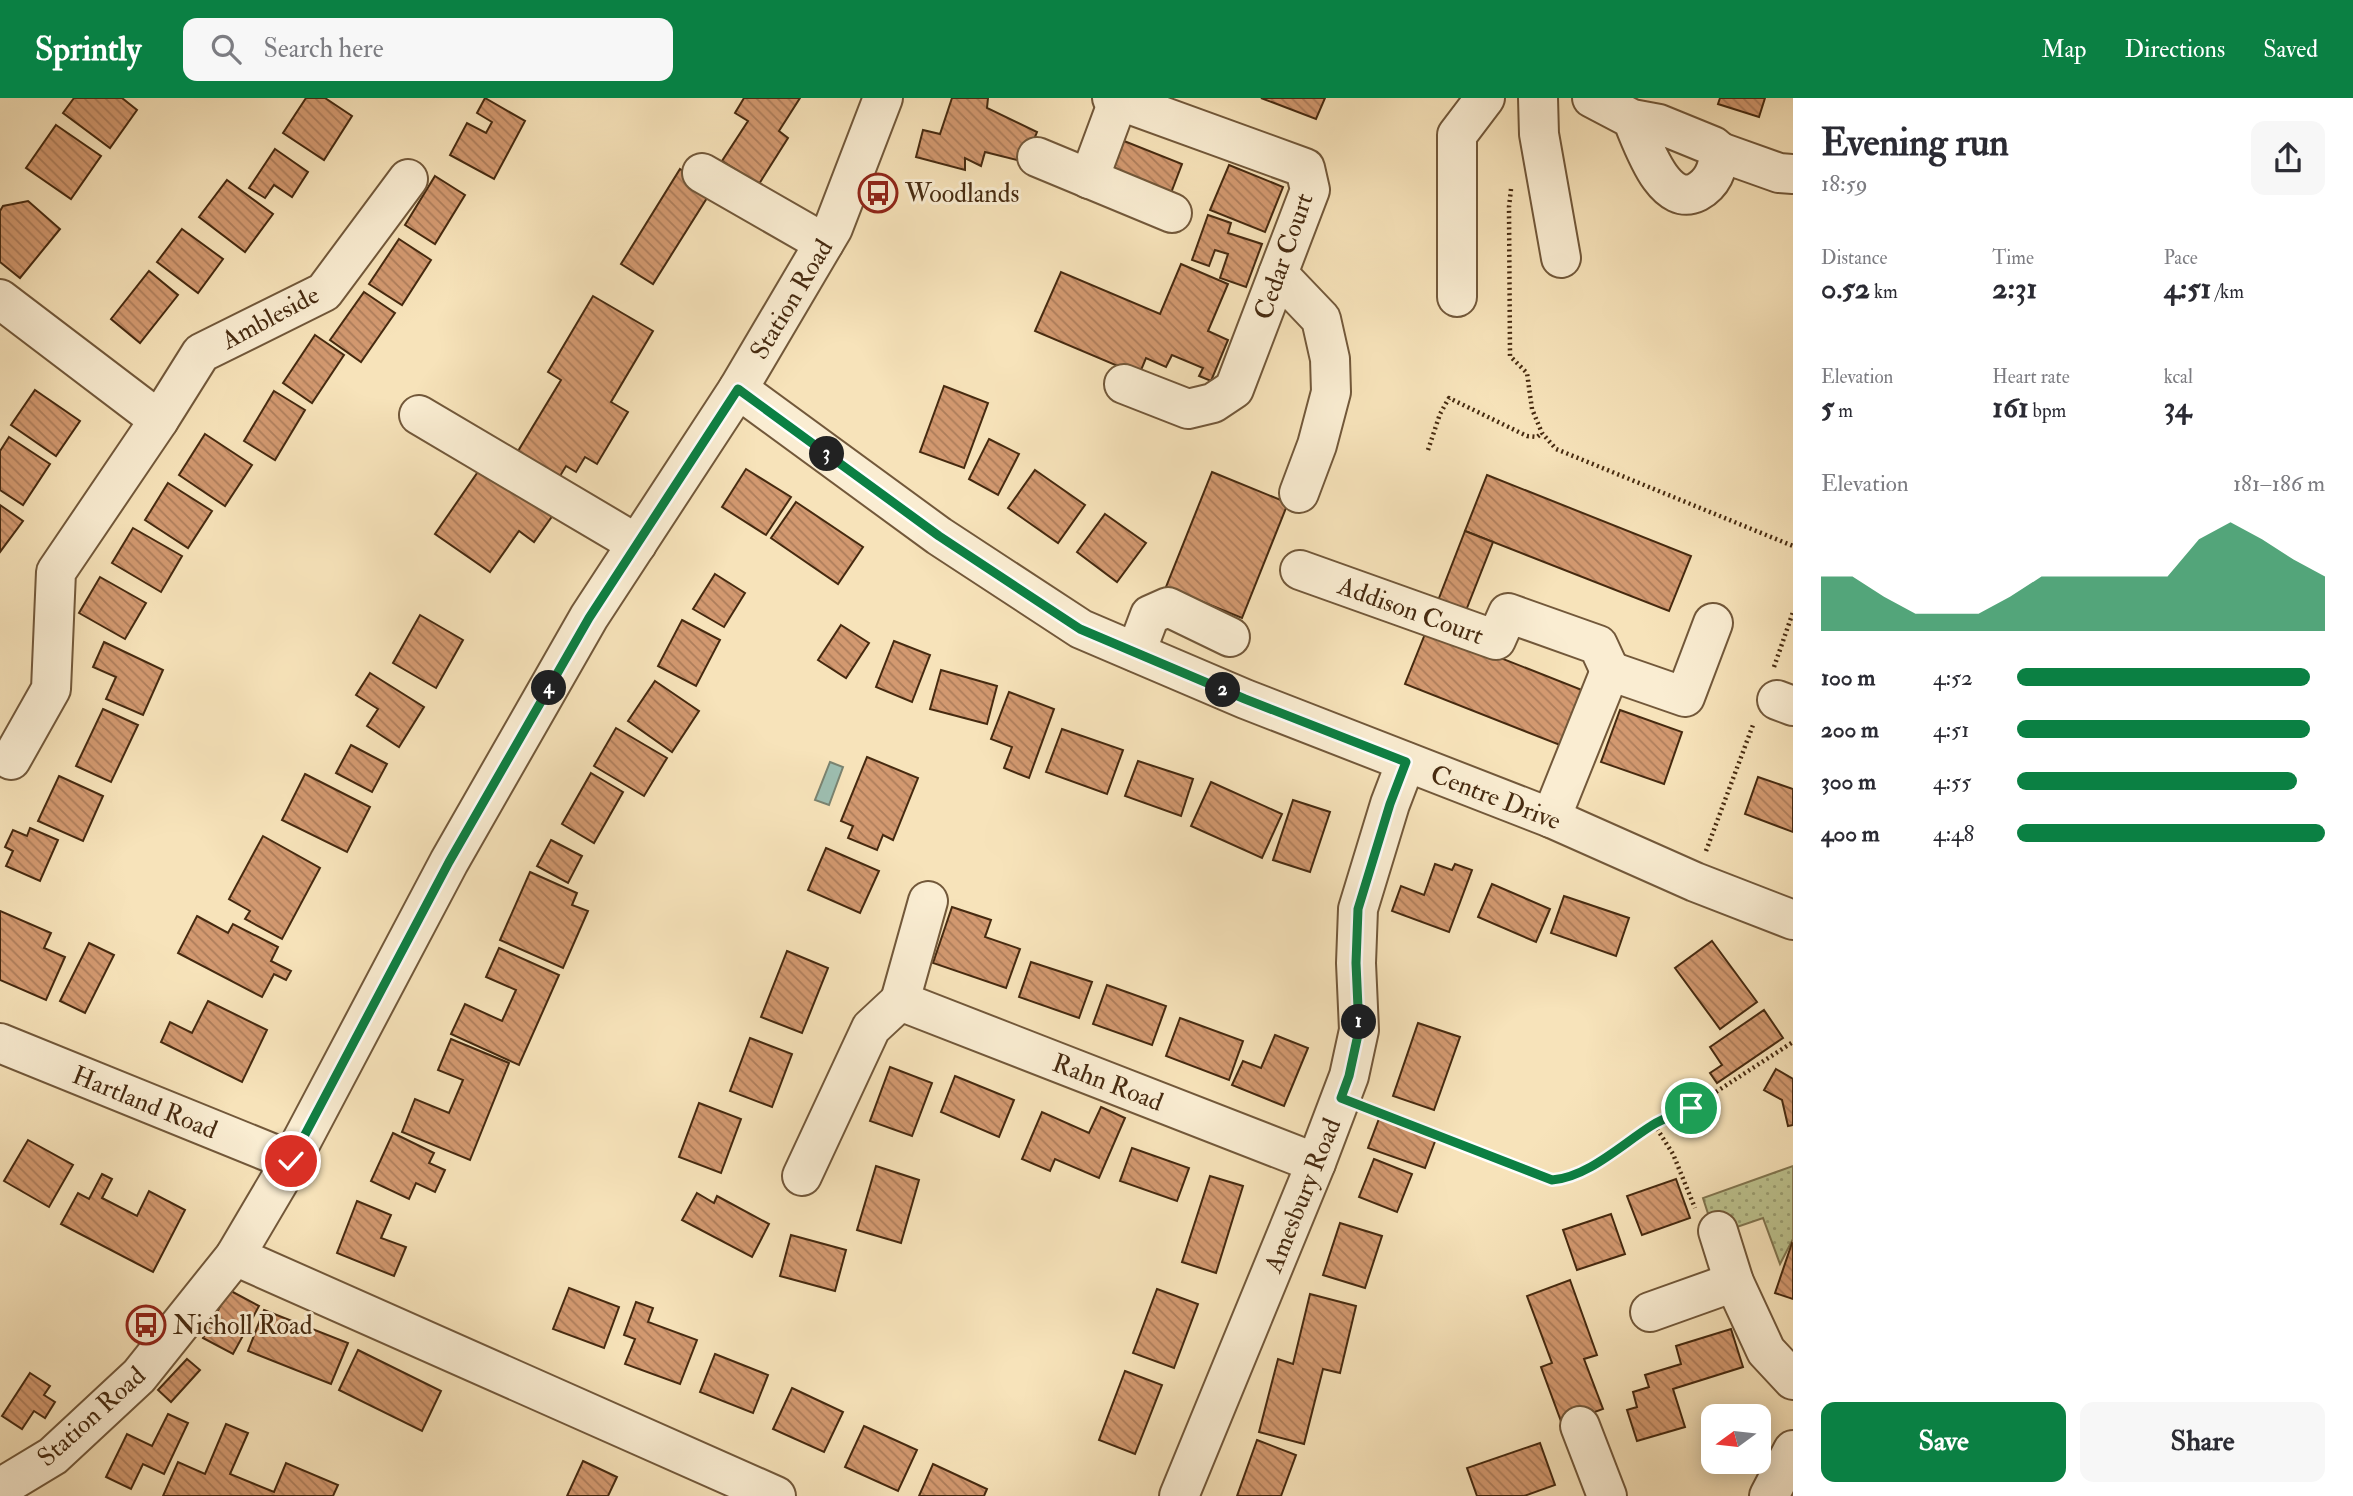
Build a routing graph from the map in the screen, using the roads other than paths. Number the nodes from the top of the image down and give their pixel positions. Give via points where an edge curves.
1 (883, 98) edge
2 (1485, 98) edge
3 (1538, 98) edge
4 (1592, 98) edge
5 (1115, 99) edge
6 (1632, 119) junction
7 (1720, 152) junction
8 (1037, 158) dead end
9 (702, 173) dead end
10 (1793, 174) edge
11 (408, 179) dead end
12 (1089, 179) junction
13 (1172, 213) dead end
14 (824, 243) junction
15 (1561, 258) dead end
16 (1278, 274) junction
17 (1457, 297) dead end
18 (0, 299) edge
19 (1124, 384) dead end
20 (738, 389) junction
21 (419, 415) dead end
22 (159, 420) junction
23 (1299, 493) dead end
24 (637, 544) junction
25 (1300, 570) dead end
26 (1713, 623) dead end
27 (1230, 636) dead end
28 (1136, 652) junction
29 (1609, 671) junction
30 (11, 760) dead end
31 (1406, 762) junction
32 (1551, 818) junction
33 (928, 901) dead end
34 (1793, 920) edge
35 (900, 1001) junction
36 (0, 1043) edge
37 (291, 1161) junction
38 (1316, 1163) junction
39 (803, 1175) dead end
40 (235, 1256) junction
41 (1650, 1312) dead end
42 (1793, 1380) edge
43 (1580, 1426) dead end
44 (1793, 1450) edge
45 (25, 1485) edge
46 (776, 1496) edge
47 (1179, 1496) edge
48 (1607, 1496) edge
49 (1769, 1496) edge

1 - 14 street, Station Road
2 - 17 street via 1457,135
3 - 15 street via 1539,134 1529,177
4 - 6 street
5 - 12 street
5 - 16 street, Cedar Court via 1305,168 1310,190
6 - 7 street via 1659,124
6 - 7 street via 1654,168 1666,186 1680,194 1690,195 1707,186 1717,170
7 - 10 street
8 - 12 street
9 - 14 street
11 - 22 street, Ambleside via 324,292 201,353
12 - 13 street
14 - 20 street, Station Road
16 - 19 street, Cedar Court via 1234,389 1213,403 1188,409
16 - 23 street via 1321,319 1330,359 1331,392
18 - 22 street
20 - 24 street, Station Road
20 - 28 street, Centre Drive via 939,536 1080,629
21 - 24 street
22 - 30 street, Ambleside via 55,572 51,689
24 - 37 street, Station Road via 589,618 449,862
25 - 29 street, Addison Court via 1496,640 1508,613 1598,645
26 - 29 street via 1685,697
27 - 28 street via 1168,607 1150,615
28 - 31 street, Centre Drive
29 - 32 street
31 - 32 street, Centre Drive
31 - 38 street, Amesbury Road via 1358,909 1359,1030 1349,1076
32 - 34 street, Centre Drive
33 - 35 street
35 - 38 street, Rahn Road
35 - 39 street via 871,1028
36 - 37 street, Hartland Road
37 - 40 street, Station Road
38 - 47 street, Amesbury Road
40 - 45 street, Station Road via 139,1376
40 - 46 street
41 - 42 street via 1726,1254 1766,1351
43 - 48 street
44 - 49 street

